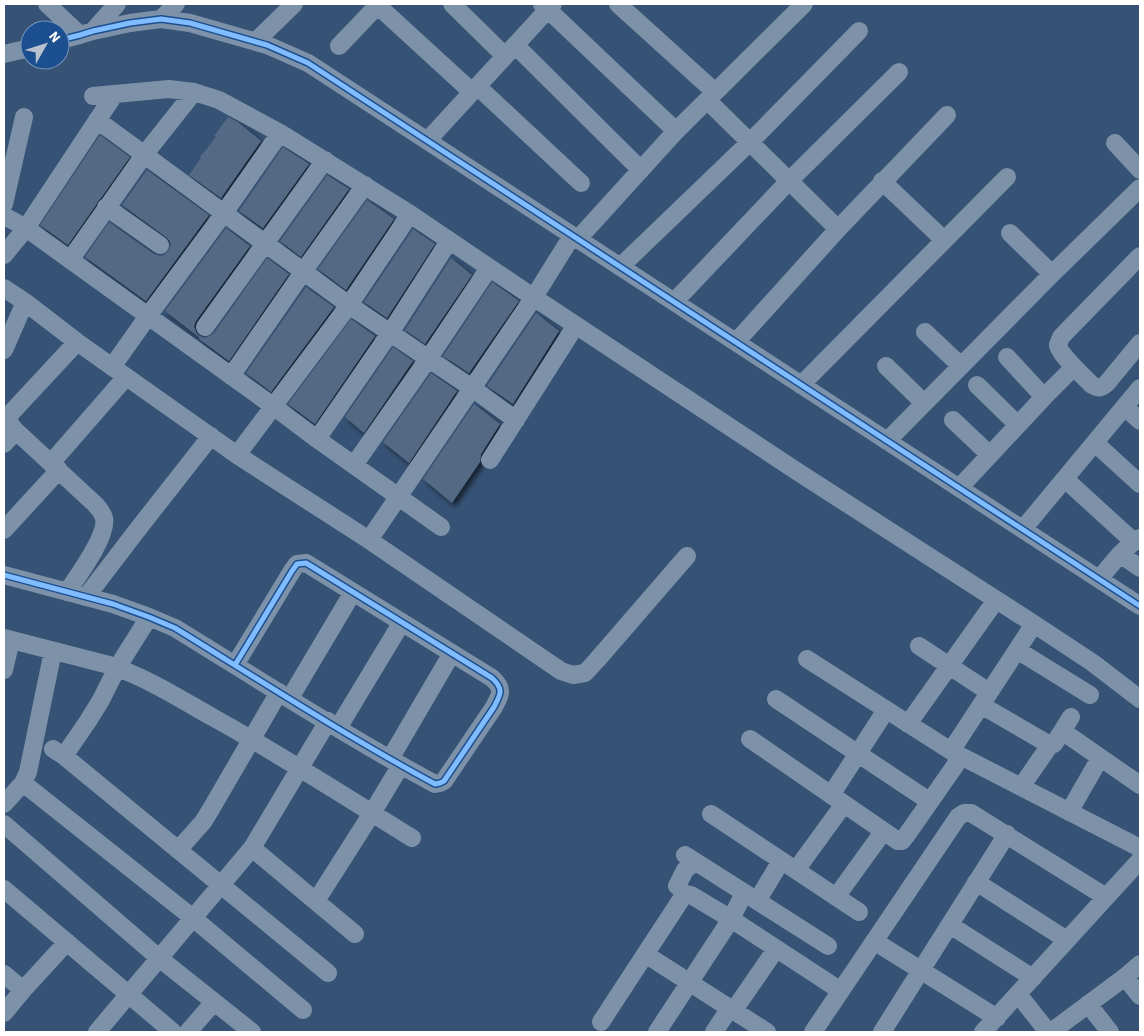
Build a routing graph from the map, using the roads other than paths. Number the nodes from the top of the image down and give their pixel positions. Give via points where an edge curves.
1 (48, 4) edge
2 (116, 4) edge
3 (176, 4) edge
4 (294, 4) edge
5 (377, 4) edge
6 (452, 4) edge
7 (618, 4) edge
8 (804, 4) edge
9 (548, 6) edge
10 (161, 19) junction
11 (859, 31) dead end
12 (87, 33) junction
13 (70, 37) edge
14 (256, 41) junction
15 (339, 46) dead end
16 (20, 50) edge
17 (510, 51) junction
18 (4, 54) edge
19 (900, 72) dead end
20 (474, 89) junction
21 (194, 92) junction
22 (114, 95) junction
23 (93, 96) dead end
24 (711, 96) junction
25 (947, 115) dead end
26 (24, 117) dead end
27 (97, 120) junction
28 (676, 131) junction
29 (280, 133) junction
30 (427, 141) junction
31 (750, 142) junction
32 (1115, 143) dead end
33 (144, 155) junction
34 (325, 160) junction
35 (641, 170) junction
36 (1140, 170) edge
37 (1007, 177) dead end
38 (789, 181) junction
39 (882, 181) junction
40 (581, 182) dead end
41 (365, 186) junction
42 (1140, 188) edge
43 (4, 204) edge
44 (106, 207) junction
45 (224, 213) junction
46 (410, 214) junction
47 (4, 218) edge
48 (26, 228) junction
49 (838, 229) junction
50 (1010, 233) dead end
51 (575, 238) junction
52 (944, 240) junction
53 (449, 241) junction
54 (265, 244) junction
55 (160, 245) dead end
56 (4, 255) edge
57 (1140, 256) edge
58 (70, 260) junction
59 (620, 267) junction
60 (489, 268) junction
61 (303, 272) junction
62 (1052, 274) junction
63 (4, 288) edge
64 (534, 297) junction
65 (25, 302) junction
66 (674, 302) junction
67 (349, 305) junction
68 (148, 316) junction
69 (576, 325) junction
70 (204, 327) dead end
71 (925, 332) dead end
72 (390, 333) junction
73 (76, 342) junction
74 (736, 342) junction
75 (1140, 343) edge
76 (4, 350) edge
77 (1007, 357) dead end
78 (428, 359) junction
79 (886, 366) dead end
80 (961, 366) junction
81 (1074, 367) junction
82 (119, 372) junction
83 (231, 376) junction
84 (801, 385) junction
85 (978, 385) dead end
86 (472, 388) junction
87 (1140, 388) edge
88 (1044, 397) junction
89 (924, 403) junction
90 (273, 406) junction
91 (1125, 407) junction
92 (516, 420) junction
93 (953, 420) dead end
94 (1140, 420) edge
95 (1018, 425) junction
96 (16, 431) junction
97 (211, 436) junction
98 (316, 439) junction
99 (887, 441) junction
100 (1095, 443) junction
101 (4, 444) edge
102 (237, 455) junction
103 (990, 455) junction
104 (490, 460) dead end
105 (354, 465) junction
106 (55, 466) junction
107 (1066, 478) junction
108 (1140, 484) edge
109 (959, 488) junction
110 (398, 496) junction
111 (441, 526) dead end
112 (1023, 529) junction
113 (4, 530) edge
114 (369, 540) junction
115 (1137, 540) edge
116 (1120, 554) junction
117 (687, 556) dead end
118 (1140, 568) edge
119 (4, 575) edge
120 (1099, 579) junction
121 (67, 592) junction
122 (353, 592) junction
123 (86, 597) junction
124 (996, 600) junction
125 (1140, 606) edge
126 (150, 617) junction
127 (402, 622) junction
128 (1034, 624) junction
129 (7, 639) edge
130 (919, 646) dead end
131 (1017, 650) junction
132 (53, 651) junction
133 (452, 653) junction
134 (807, 659) dead end
135 (235, 665) junction
136 (950, 666) junction
137 (117, 668) junction
138 (4, 670) edge
139 (284, 695) junction
140 (1090, 695) dead end
141 (776, 699) dead end
142 (985, 699) junction
143 (1140, 699) edge
144 (886, 710) junction
145 (908, 724) junction
146 (333, 725) junction
147 (251, 739) junction
148 (750, 739) dead end
149 (1050, 745) junction
150 (858, 754) junction
151 (956, 754) junction
152 (1100, 758) junction
153 (395, 762) junction
154 (300, 768) junction
155 (23, 783) junction
156 (1140, 785) edge
157 (1020, 787) junction
158 (837, 800) junction
159 (929, 801) junction
160 (4, 804) edge
161 (1069, 812) junction
162 (372, 813) junction
163 (711, 814) dead end
164 (4, 824) edge
165 (883, 832) junction
166 (1007, 834) junction
167 (412, 838) dead end
168 (252, 848) junction
169 (1140, 848) edge
170 (178, 850) junction
171 (1140, 860) edge
172 (789, 865) junction
173 (976, 882) junction
174 (221, 885) junction
175 (677, 886) dead end
176 (4, 889) edge
177 (836, 896) junction
178 (750, 897) junction
179 (1106, 898) junction
180 (316, 901) junction
181 (859, 912) dead end
182 (193, 918) junction
183 (731, 918) junction
184 (950, 925) junction
185 (355, 934) dead end
186 (1067, 940) junction
187 (874, 941) junction
188 (66, 942) junction
189 (828, 946) dead end
190 (776, 949) junction
191 (645, 954) junction
192 (159, 958) junction
193 (1140, 964) edge
194 (921, 970) junction
195 (328, 973) dead end
196 (4, 974) edge
197 (1125, 977) junction
198 (1032, 978) junction
199 (690, 982) junction
200 (22, 990) junction
201 (840, 991) junction
202 (129, 994) junction
203 (1018, 994) junction
204 (1140, 996) edge
205 (214, 1002) junction
206 (1088, 1004) junction
207 (732, 1009) junction
208 (303, 1010) dead end
209 (4, 1013) edge
210 (996, 1018) junction
211 (602, 1022) dead end
212 (97, 1032) edge
213 (174, 1032) edge
214 (188, 1032) edge
215 (252, 1032) edge
216 (657, 1032) edge
217 (714, 1032) edge
218 (768, 1032) edge
219 (813, 1032) edge
220 (882, 1032) edge
221 (983, 1032) edge
222 (1049, 1032) edge
223 (1110, 1032) edge

1 - 12 street
2 - 12 street
3 - 10 street
4 - 14 street
5 - 15 street
5 - 20 street
6 - 17 street
7 - 24 street
8 - 24 street
9 - 17 street
9 - 28 street
10 - 12 street
10 - 14 street via 190,23
11 - 31 street
12 - 13 street
14 - 30 street via 308,64
16 - 18 street
17 - 20 street
17 - 35 street
19 - 38 street
20 - 30 street
20 - 40 street
21 - 22 street via 169,89
21 - 29 street via 219,100
21 - 33 street
22 - 23 street
22 - 27 street
24 - 28 street
24 - 31 street
25 - 39 street
26 - 43 street
27 - 33 street
27 - 48 street
28 - 35 street
29 - 34 street
29 - 45 street
30 - 51 street
31 - 38 street
31 - 59 street
32 - 36 street
33 - 44 street
33 - 45 street
34 - 41 street
34 - 54 street
35 - 51 street
37 - 52 street
38 - 49 street
38 - 66 street
39 - 49 street
39 - 52 street
41 - 46 street
41 - 61 street
42 - 62 street
44 - 55 street
44 - 58 street
45 - 54 street
45 - 68 street
46 - 53 street
46 - 67 street
47 - 48 street
48 - 56 street
48 - 58 street
49 - 74 street
50 - 62 street
51 - 59 street
51 - 64 street
52 - 84 street
53 - 60 street
53 - 72 street
54 - 61 street
54 - 70 street
57 - 81 street via 1061,337 1058,349
58 - 68 street
59 - 66 street
60 - 64 street
60 - 78 street
61 - 67 street
61 - 83 street
62 - 80 street
63 - 65 street
64 - 69 street
64 - 86 street
65 - 73 street
65 - 76 street
66 - 74 street
67 - 72 street
67 - 90 street
68 - 82 street
68 - 83 street
69 - 92 street
69 - 124 street
71 - 80 street
72 - 78 street
72 - 98 street
73 - 82 street
73 - 96 street via 11,413 10,424
74 - 84 street
75 - 81 street via 1102,388 1092,385
77 - 88 street
78 - 86 street
78 - 105 street
79 - 89 street
80 - 89 street
81 - 88 street
82 - 97 street
82 - 106 street
83 - 90 street
84 - 99 street
85 - 95 street
86 - 92 street
86 - 110 street
87 - 91 street
88 - 95 street
89 - 99 street
90 - 98 street
90 - 102 street
91 - 94 street
91 - 100 street
92 - 104 street
93 - 103 street
95 - 103 street
96 - 101 street
96 - 106 street
97 - 102 street
97 - 123 street
98 - 105 street
99 - 109 street
100 - 107 street
100 - 108 street
102 - 114 street
103 - 109 street
105 - 110 street
106 - 113 street
106 - 121 street via 104,516 94,550
107 - 112 street
107 - 115 street
109 - 112 street
110 - 111 street
110 - 114 street
112 - 120 street
114 - 117 street via 560,671 573,675 585,673
115 - 116 street
116 - 118 street
116 - 120 street
119 - 121 street
120 - 125 street
121 - 123 street
122 - 127 street
122 - 135 street via 306,563 297,564
122 - 139 street
123 - 126 street
124 - 128 street
124 - 136 street
126 - 135 street via 175,628
126 - 137 street
127 - 133 street
127 - 146 street
128 - 131 street
128 - 143 street via 1094,663
129 - 132 street
129 - 138 street
130 - 136 street
131 - 140 street
131 - 142 street
132 - 137 street
132 - 155 street
133 - 153 street
133 - 153 street via 492,678 501,690 500,696 440,783 435,784
134 - 144 street
135 - 139 street
136 - 142 street
136 - 145 street
137 - 147 street via 173,694
137 - 170 street via 97,707 58,752
139 - 146 street
139 - 147 street
141 - 150 street
142 - 149 street
142 - 151 street
144 - 145 street
144 - 150 street
145 - 151 street
146 - 153 street
146 - 154 street
147 - 154 street
147 - 170 street via 203,822
148 - 158 street
149 - 152 street via 1067,724
149 - 157 street
150 - 158 street
150 - 159 street
151 - 157 street
151 - 159 street
152 - 156 street
152 - 161 street
153 - 162 street
154 - 162 street
154 - 168 street
155 - 160 street
155 - 182 street
157 - 161 street
158 - 165 street
158 - 172 street
159 - 165 street via 902,841
161 - 169 street
162 - 167 street
162 - 180 street
163 - 172 street
164 - 192 street
165 - 177 street
166 - 173 street
166 - 179 street
166 - 187 street via 971,813 964,813
168 - 174 street
168 - 180 street
170 - 174 street
171 - 179 street
172 - 177 street
172 - 178 street
173 - 184 street
173 - 186 street
174 - 182 street
174 - 195 street
175 - 178 street via 690,858
176 - 188 street
177 - 181 street
178 - 183 street
178 - 189 street
179 - 186 street
180 - 185 street
182 - 192 street
182 - 208 street
183 - 190 street
183 - 191 street via 686,894
183 - 199 street
184 - 194 street
184 - 198 street
186 - 198 street
187 - 194 street
187 - 201 street
188 - 200 street
188 - 202 street
190 - 201 street
190 - 207 street
191 - 199 street
191 - 211 street
192 - 202 street
192 - 205 street
193 - 197 street
194 - 210 street
194 - 220 street
196 - 200 street
197 - 204 street
197 - 206 street
198 - 203 street
199 - 207 street
199 - 216 street
200 - 209 street
201 - 219 street
202 - 212 street
202 - 213 street
203 - 210 street
203 - 222 street
205 - 214 street
205 - 215 street
206 - 222 street
206 - 223 street
207 - 217 street
207 - 218 street
210 - 221 street

